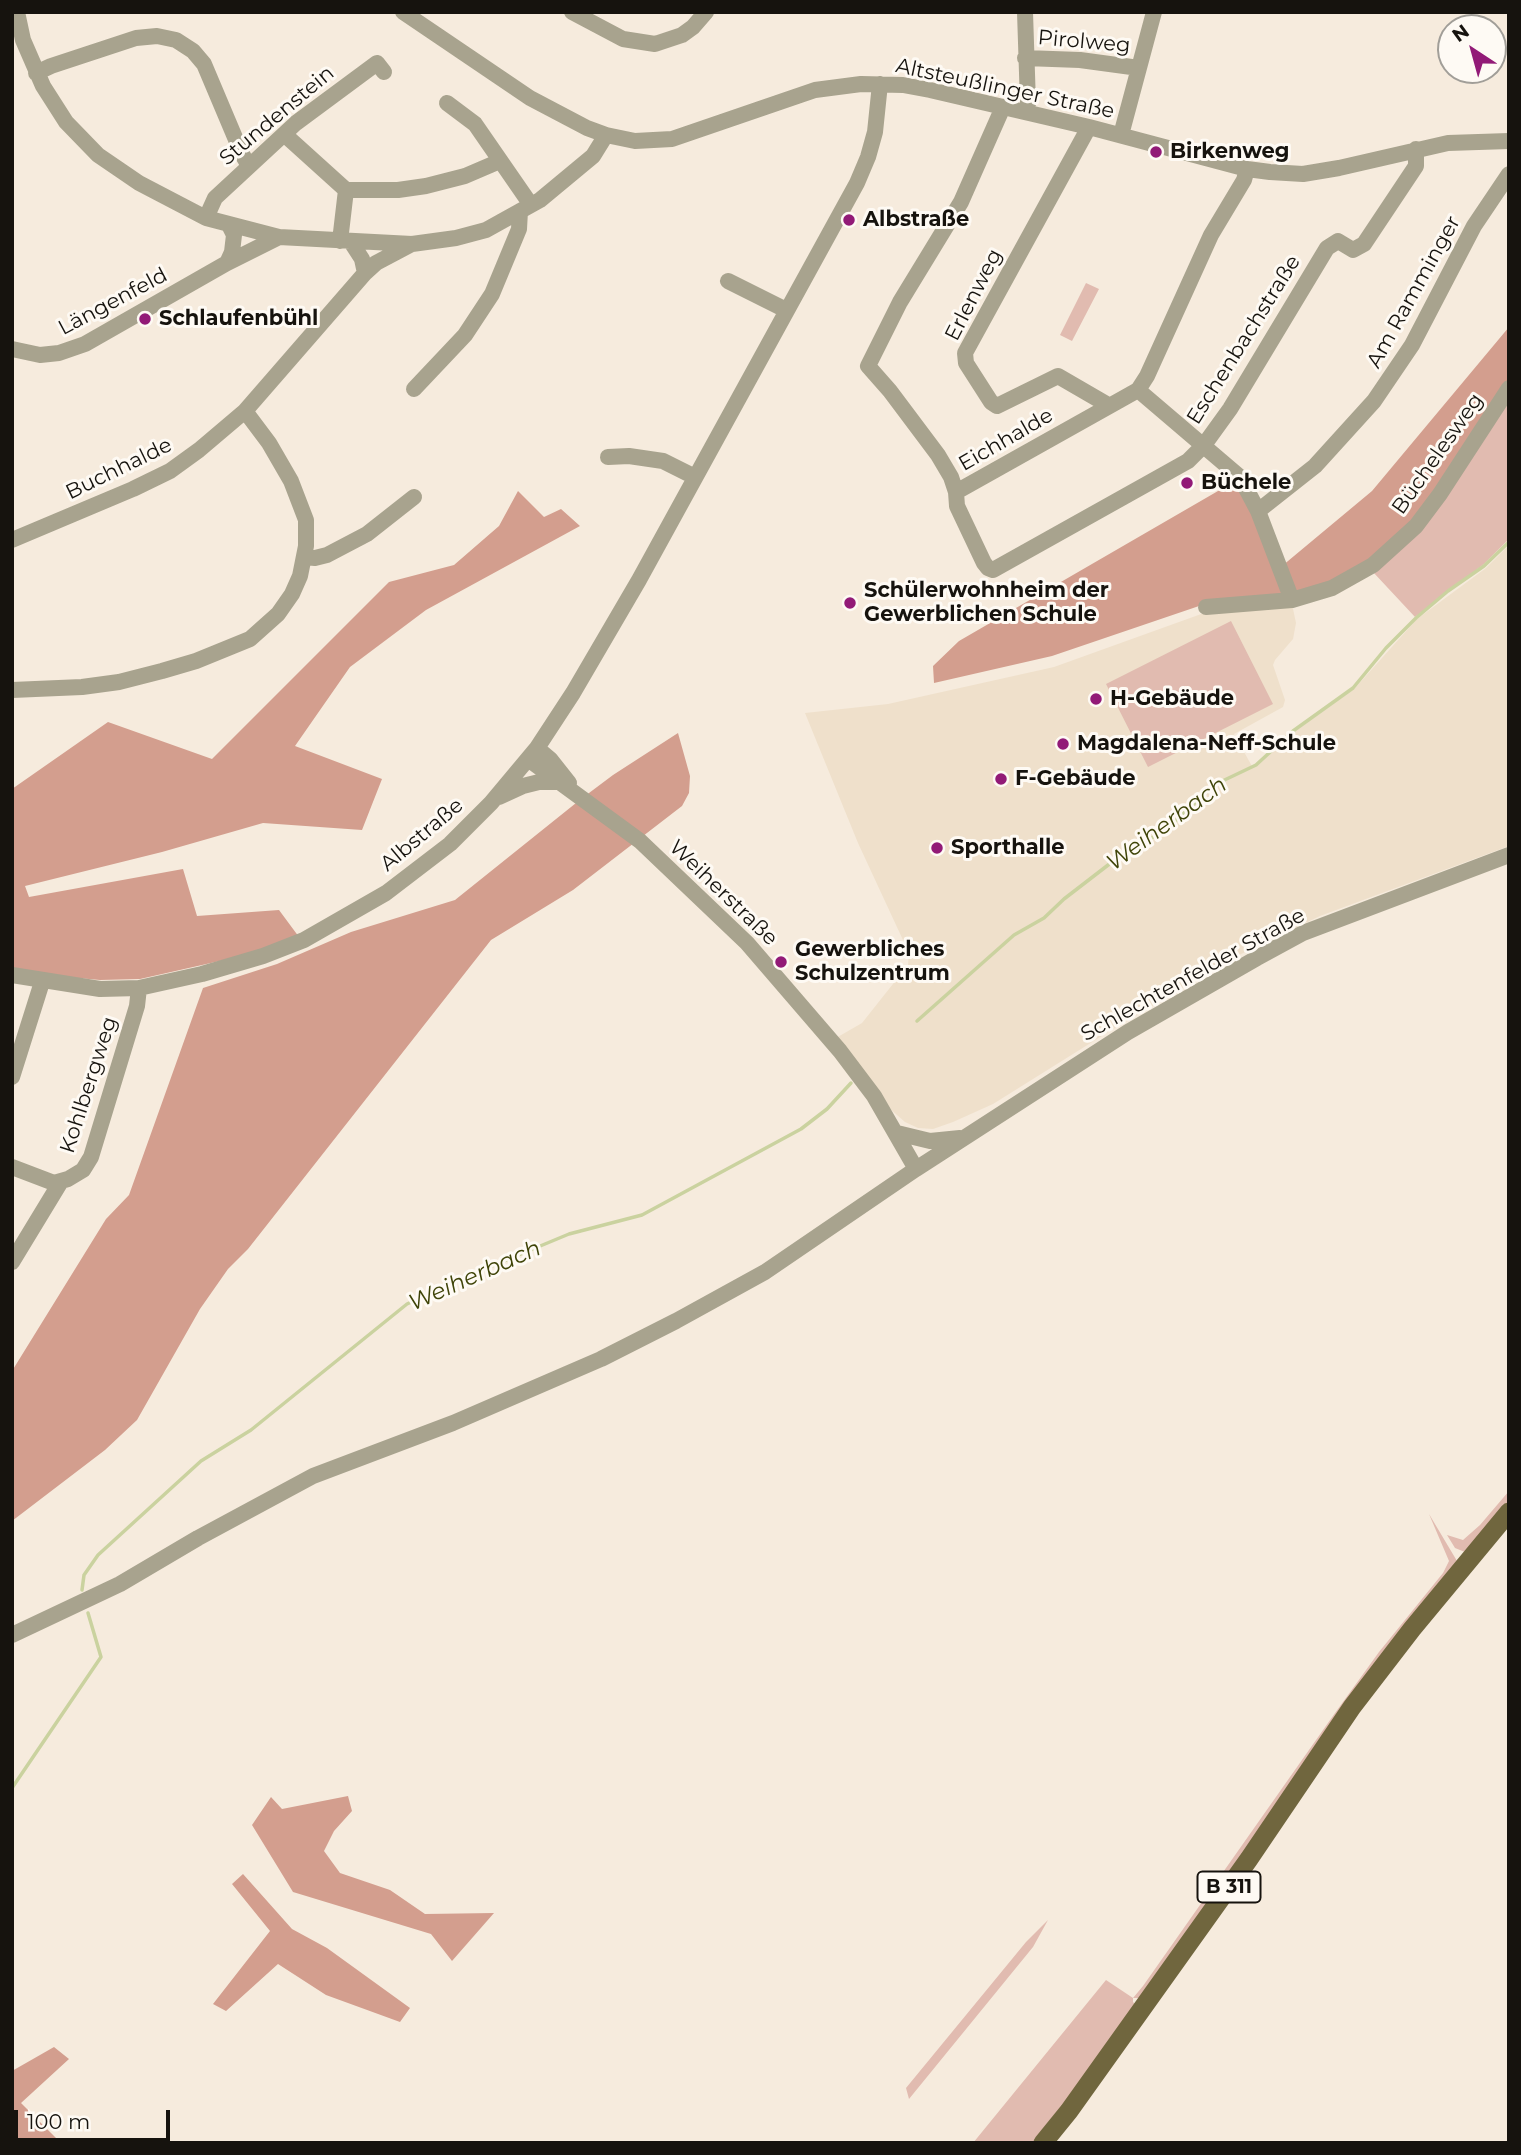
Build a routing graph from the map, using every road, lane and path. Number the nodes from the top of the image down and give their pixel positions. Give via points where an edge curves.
1 (17, 12) edge
2 (403, 12) edge
3 (706, 12) edge
4 (1025, 12) edge
5 (1154, 12) edge
6 (583, 15) edge
7 (1025, 58) junction
8 (1139, 68) junction
9 (384, 72) dead end
10 (36, 73) junction
11 (880, 84) junction
12 (447, 103) dead end
13 (1003, 107) junction
14 (1026, 112) junction
15 (1089, 127) junction
16 (284, 134) junction
17 (606, 135) junction
18 (1121, 135) junction
19 (1509, 141) edge
20 (1416, 149) junction
21 (500, 161) junction
22 (249, 166) junction
23 (1247, 169) junction
24 (1509, 174) edge
25 (346, 190) junction
26 (526, 208) junction
27 (206, 218) junction
28 (229, 225) junction
29 (486, 230) junction
30 (279, 237) junction
31 (346, 241) junction
32 (412, 244) junction
33 (509, 251) junction
34 (227, 263) junction
35 (365, 273) junction
36 (728, 281) dead end
37 (786, 310) junction
38 (12, 349) edge
39 (1509, 388) edge
40 (414, 389) dead end
41 (1138, 390) junction
42 (1108, 405) junction
43 (245, 411) junction
44 (1204, 445) junction
45 (608, 457) dead end
46 (695, 477) junction
47 (956, 492) junction
48 (414, 497) dead end
49 (1258, 511) junction
50 (12, 540) edge
51 (305, 557) junction
52 (1292, 600) junction
53 (1206, 607) dead end
54 (12, 690) edge
55 (532, 753) junction
56 (559, 782) junction
57 (581, 799) junction
58 (491, 803) junction
59 (1509, 855) edge
60 (12, 975) edge
61 (42, 982) junction
62 (139, 988) junction
63 (12, 1077) edge
64 (897, 1133) junction
65 (969, 1136) junction
66 (12, 1167) edge
67 (916, 1169) junction
68 (60, 1183) junction
69 (12, 1262) edge
70 (1509, 1512) edge
71 (12, 1635) edge
72 (1043, 2143) edge

1 - 10 street
2 - 17 street, Altsteußlinger Straße via 530,98
3 - 6 street via 682,35 655,44 630,42
4 - 7 street
5 - 8 street
7 - 8 street, Pirolweg
7 - 14 street
8 - 18 street
9 - 16 street, Stundenstein via 377,63
10 - 22 street via 136,38 176,40 204,64
10 - 27 street via 66,122 98,155 139,183
11 - 13 street, Altsteußlinger Straße
11 - 17 street, Altsteußlinger Straße via 815,90 672,139 635,141
11 - 37 street, Albstraße via 868,158
12 - 21 street via 475,124
13 - 14 street, Altsteußlinger Straße
13 - 47 street, Eichhalde via 961,202 900,302 868,366 938,455
14 - 15 street, Altsteußlinger Straße
15 - 18 street, Altsteußlinger Straße
15 - 42 street, Erlenweg via 965,353 997,406 1058,376
16 - 22 street, Stundenstein
16 - 25 street
17 - 26 street via 593,156
18 - 23 street, Altsteußlinger Straße
19 - 20 street, Altsteußlinger Straße
20 - 23 street, Altsteußlinger Straße via 1303,174
20 - 44 street, Eschenbachstraße via 1416,166 1364,244 1353,250 1338,241 1327,248
21 - 25 street via 426,186
21 - 26 street
22 - 27 street, Stundenstein via 215,198
23 - 41 street
24 - 49 street, Am Ramminger via 1474,226 1412,345 1378,396 1323,458
25 - 31 street
26 - 29 street
26 - 33 street
27 - 28 street
28 - 30 street
28 - 34 street via 234,235
29 - 32 street
29 - 33 street
30 - 31 street
30 - 34 street, Längenfeld
31 - 32 street
31 - 35 street via 362,259
32 - 35 street, Buchhalde
33 - 40 street via 492,294 465,335
34 - 38 street, Längenfeld via 85,344 40,355
35 - 43 street, Buchhalde
36 - 37 street
37 - 46 street, Albstraße
39 - 52 street, Büchelesweg via 1416,526 1352,578
41 - 42 street, Eichhalde
41 - 44 street
42 - 47 street, Eichhalde
43 - 50 street, Buchhalde via 170,471
43 - 51 street via 281,461 299,497 306,520
44 - 47 street, Eschenbachstraße via 1162,477 993,570 984,563 957,506
44 - 49 street via 1240,477
45 - 46 street via 663,461
46 - 55 street, Albstraße via 593,659
48 - 51 street via 367,534 327,555
49 - 52 street
51 - 54 street via 292,594 278,614 241,644 119,681
52 - 53 street, Büchelesweg
55 - 56 street, Weiherstraße
55 - 57 street, Weiherstraße via 550,759
55 - 58 street, Albstraße
56 - 57 street, Weiherstraße
56 - 58 street via 523,786
57 - 64 street, Weiherstraße via 640,841 747,943 840,1051
58 - 62 street, Albstraße via 426,864 323,930 263,956
59 - 65 street, Schlechtenfelder Straße via 1303,933 1128,1032
60 - 61 street, Albstraße
61 - 62 street, Albstraße
61 - 63 street
62 - 68 street, Kohlbergweg via 91,1157 83,1170
64 - 65 street via 930,1141
64 - 67 street, Weiherstraße
65 - 67 street, Schlechtenfelder Straße
66 - 68 street, Kohlbergweg
67 - 71 street, Schlechtenfelder Straße via 765,1272 676,1321 453,1423 313,1476 120,1584
68 - 69 street, Kohlbergweg
70 - 72 main road, B 311 via 1352,1707 1242,1870

